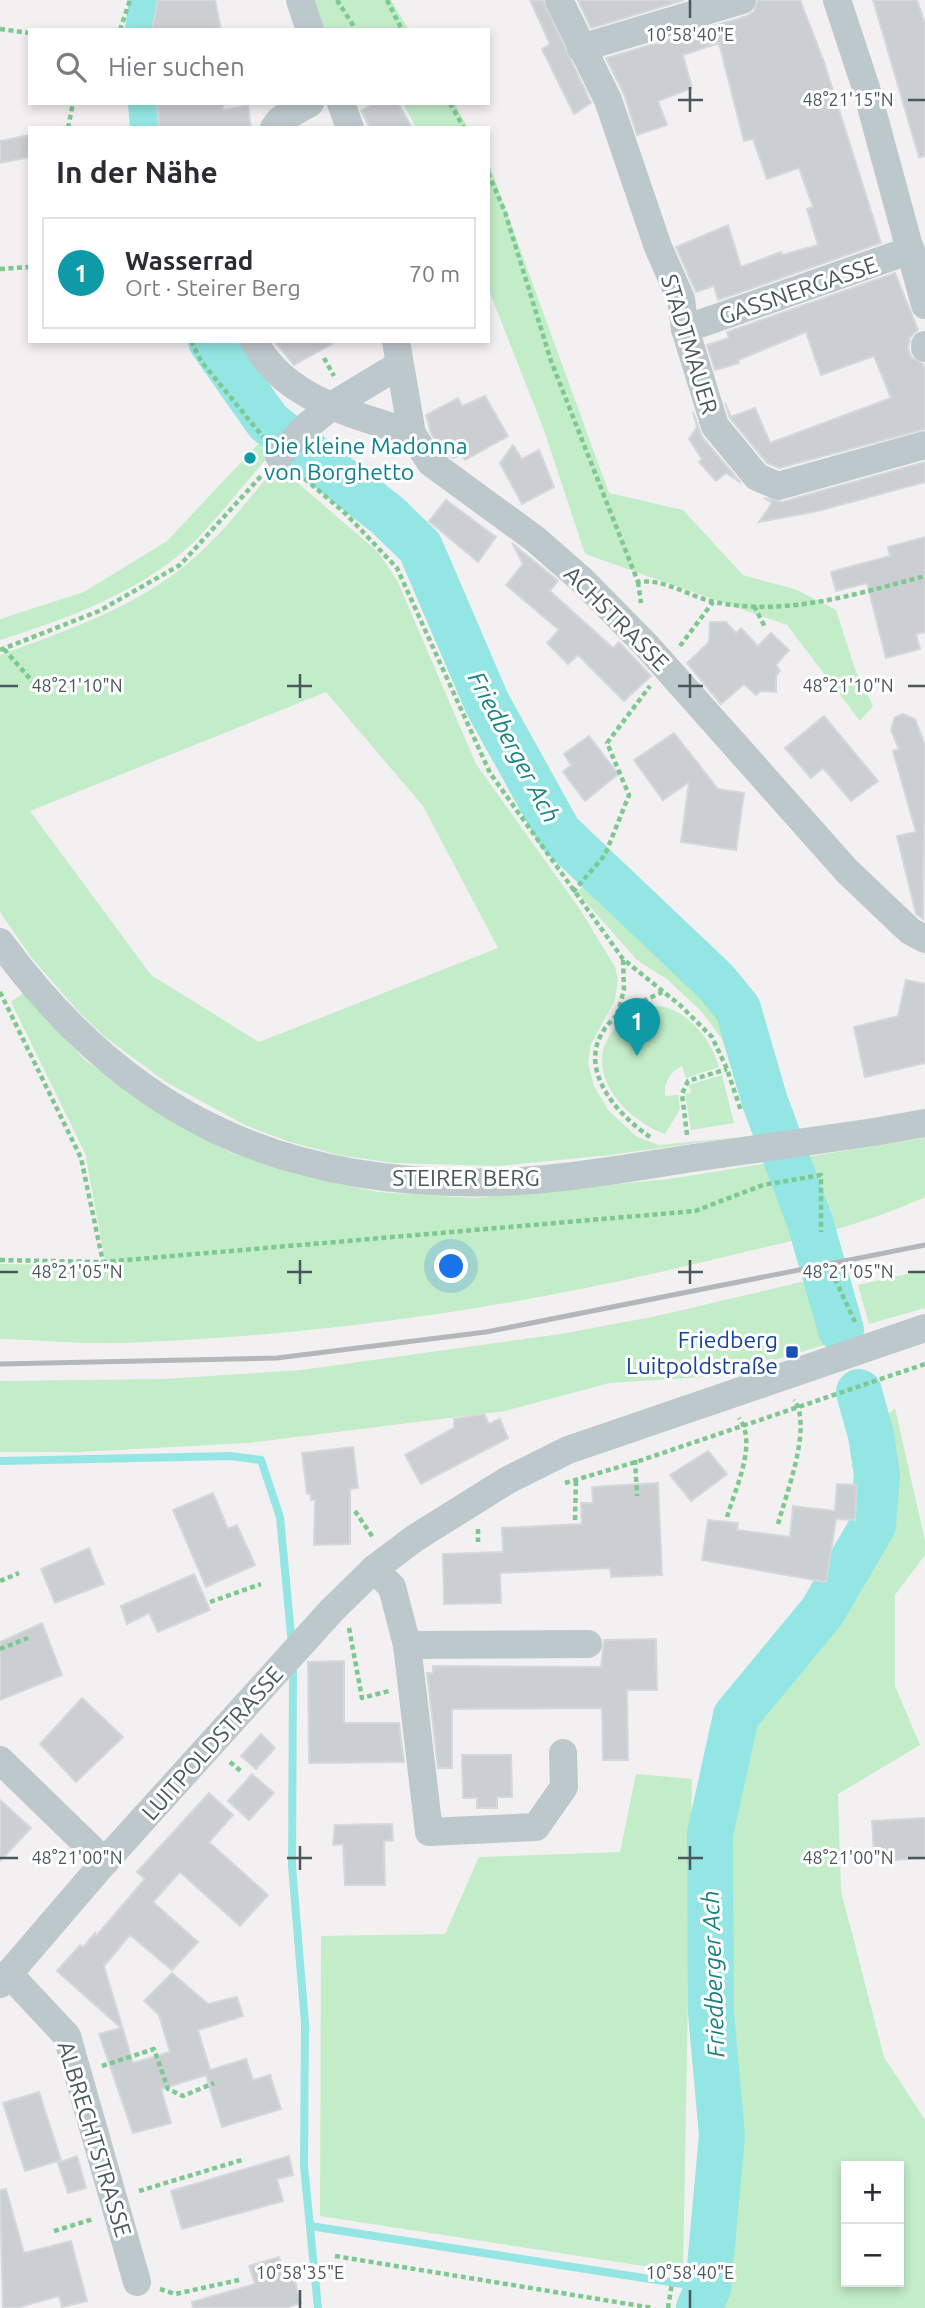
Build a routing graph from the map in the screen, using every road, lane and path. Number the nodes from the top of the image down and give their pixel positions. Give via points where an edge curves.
1 (130, 0) edge
2 (300, 0) edge
3 (337, 0) edge
4 (387, 0) edge
5 (559, 0) edge
6 (742, 0) edge
7 (837, 0) edge
8 (121, 28) edge
9 (309, 28) edge
10 (355, 28) edge
11 (401, 28) edge
12 (0, 29) edge
13 (28, 33) edge
14 (581, 48) junction
15 (73, 105) edge
16 (306, 105) edge
17 (342, 105) edge
18 (451, 105) edge
19 (68, 126) edge
20 (276, 126) edge
21 (349, 126) edge
22 (463, 126) edge
23 (490, 178) edge
24 (911, 250) junction
25 (28, 267) edge
26 (0, 270) edge
27 (925, 305) edge
28 (685, 329) junction
29 (192, 343) edge
30 (255, 343) edge
31 (398, 353) edge
32 (333, 405) junction
33 (412, 434) junction
34 (925, 445) edge
35 (281, 454) junction
36 (925, 576) edge
37 (713, 602) junction
38 (754, 606) junction
39 (765, 627) dead end
40 (2, 650) edge
41 (665, 666) junction
42 (39, 689) dead end
43 (573, 892) junction
44 (925, 939) edge
45 (0, 942) edge
46 (623, 959) junction
47 (0, 992) edge
48 (662, 992) junction
49 (616, 1016) junction
50 (727, 1069) junction
51 (741, 1111) dead end
52 (925, 1123) edge
53 (700, 1136) dead end
54 (688, 1138) junction
55 (678, 1139) dead end
56 (659, 1141) dead end
57 (821, 1232) dead end
58 (0, 1260) edge
59 (103, 1262) junction
60 (925, 1328) edge
61 (925, 1364) edge
62 (778, 1377) junction
63 (800, 1408) junction
64 (745, 1426) junction
65 (571, 1449) junction
66 (636, 1465) dead end
67 (576, 1480) junction
68 (554, 1485) dead end
69 (637, 1496) dead end
70 (727, 1517) dead end
71 (575, 1520) dead end
72 (778, 1524) dead end
73 (374, 1569) junction
74 (19, 1573) dead end
75 (0, 1581) edge
76 (261, 1584) dead end
77 (210, 1602) dead end
78 (338, 1605) junction
79 (28, 1638) dead end
80 (588, 1644) dead end
81 (407, 1645) junction
82 (0, 1649) edge
83 (412, 1685) junction
84 (563, 1753) dead end
85 (0, 1760) edge
86 (105, 1862) junction
87 (4, 1979) edge
88 (78, 2074) junction
89 (214, 2083) dead end
90 (245, 2159) dead end
91 (115, 2205) junction
92 (54, 2231) dead end
93 (335, 2256) dead end
94 (240, 2280) dead end
95 (137, 2282) joint
96 (671, 2283) dead end
97 (653, 2308) edge
98 (668, 2308) edge

1 - 8 path
2 - 9 street
3 - 10 path
4 - 11 path
5 - 14 street, STADTMAUER
6 - 14 street
7 - 24 street
12 - 13 path
14 - 28 street, STADTMAUER via 608,100 658,247 681,299
15 - 19 path
16 - 20 street
17 - 21 street
18 - 22 path
23 - 37 path via 551,361 638,582 651,580
24 - 27 street
24 - 28 street, GASSNERGASSE
25 - 26 path
28 - 34 street, STADTMAUER via 715,426 757,477 778,486
29 - 35 path via 201,361
30 - 32 street via 276,372 304,395
31 - 32 street
31 - 33 street, ACHSTRASSE
32 - 33 street
32 - 35 street
33 - 41 street, ACHSTRASSE via 431,463 582,580
35 - 40 path via 180,565 99,611
35 - 43 path via 397,568 490,774
36 - 38 path via 818,604
37 - 38 path
37 - 41 path
38 - 39 path
40 - 42 path
41 - 43 path via 607,743 629,795 605,855
41 - 44 street, ACHSTRASSE via 847,871 910,931
43 - 46 path
45 - 52 street, STEIRER BERG, bridge via 71,1028 139,1086 194,1119 275,1155 331,1169 402,1180 502,1182
46 - 48 path
46 - 49 path via 624,990
47 - 59 path via 81,1158
48 - 49 path
48 - 50 path via 701,1023
49 - 56 path via 600,1037 595,1064 598,1076 616,1110
50 - 51 path
50 - 54 path via 688,1081 682,1094
53 - 54 path
54 - 55 path
57 - 59 path via 821,1175 773,1183 695,1211
58 - 59 path
60 - 62 street, LUITPOLDSTRASSE
61 - 63 path
62 - 63 path
62 - 65 street, LUITPOLDSTRASSE
63 - 64 path
63 - 72 path via 801,1433
64 - 67 path
64 - 70 path via 746,1453
65 - 67 path
65 - 73 street, LUITPOLDSTRASSE via 464,1506
66 - 69 path
67 - 68 path
67 - 71 path
73 - 78 street, LUITPOLDSTRASSE
73 - 81 street via 392,1587
74 - 75 path
76 - 77 path
78 - 83 path via 362,1699
78 - 86 street, LUITPOLDSTRASSE
79 - 82 path
80 - 81 street
81 - 83 street
83 - 84 street via 429,1832 536,1827 564,1787
85 - 86 street
86 - 87 street, LUITPOLDSTRASSE
87 - 88 street, ALBRECHTSTRASSE via 67,2036
88 - 89 path via 154,2049 168,2089 183,2096
88 - 91 street, ALBRECHTSTRASSE
90 - 91 path
91 - 92 path
91 - 95 street, ALBRECHTSTRASSE
93 - 97 path
94 - 95 path via 175,2294
96 - 98 path

